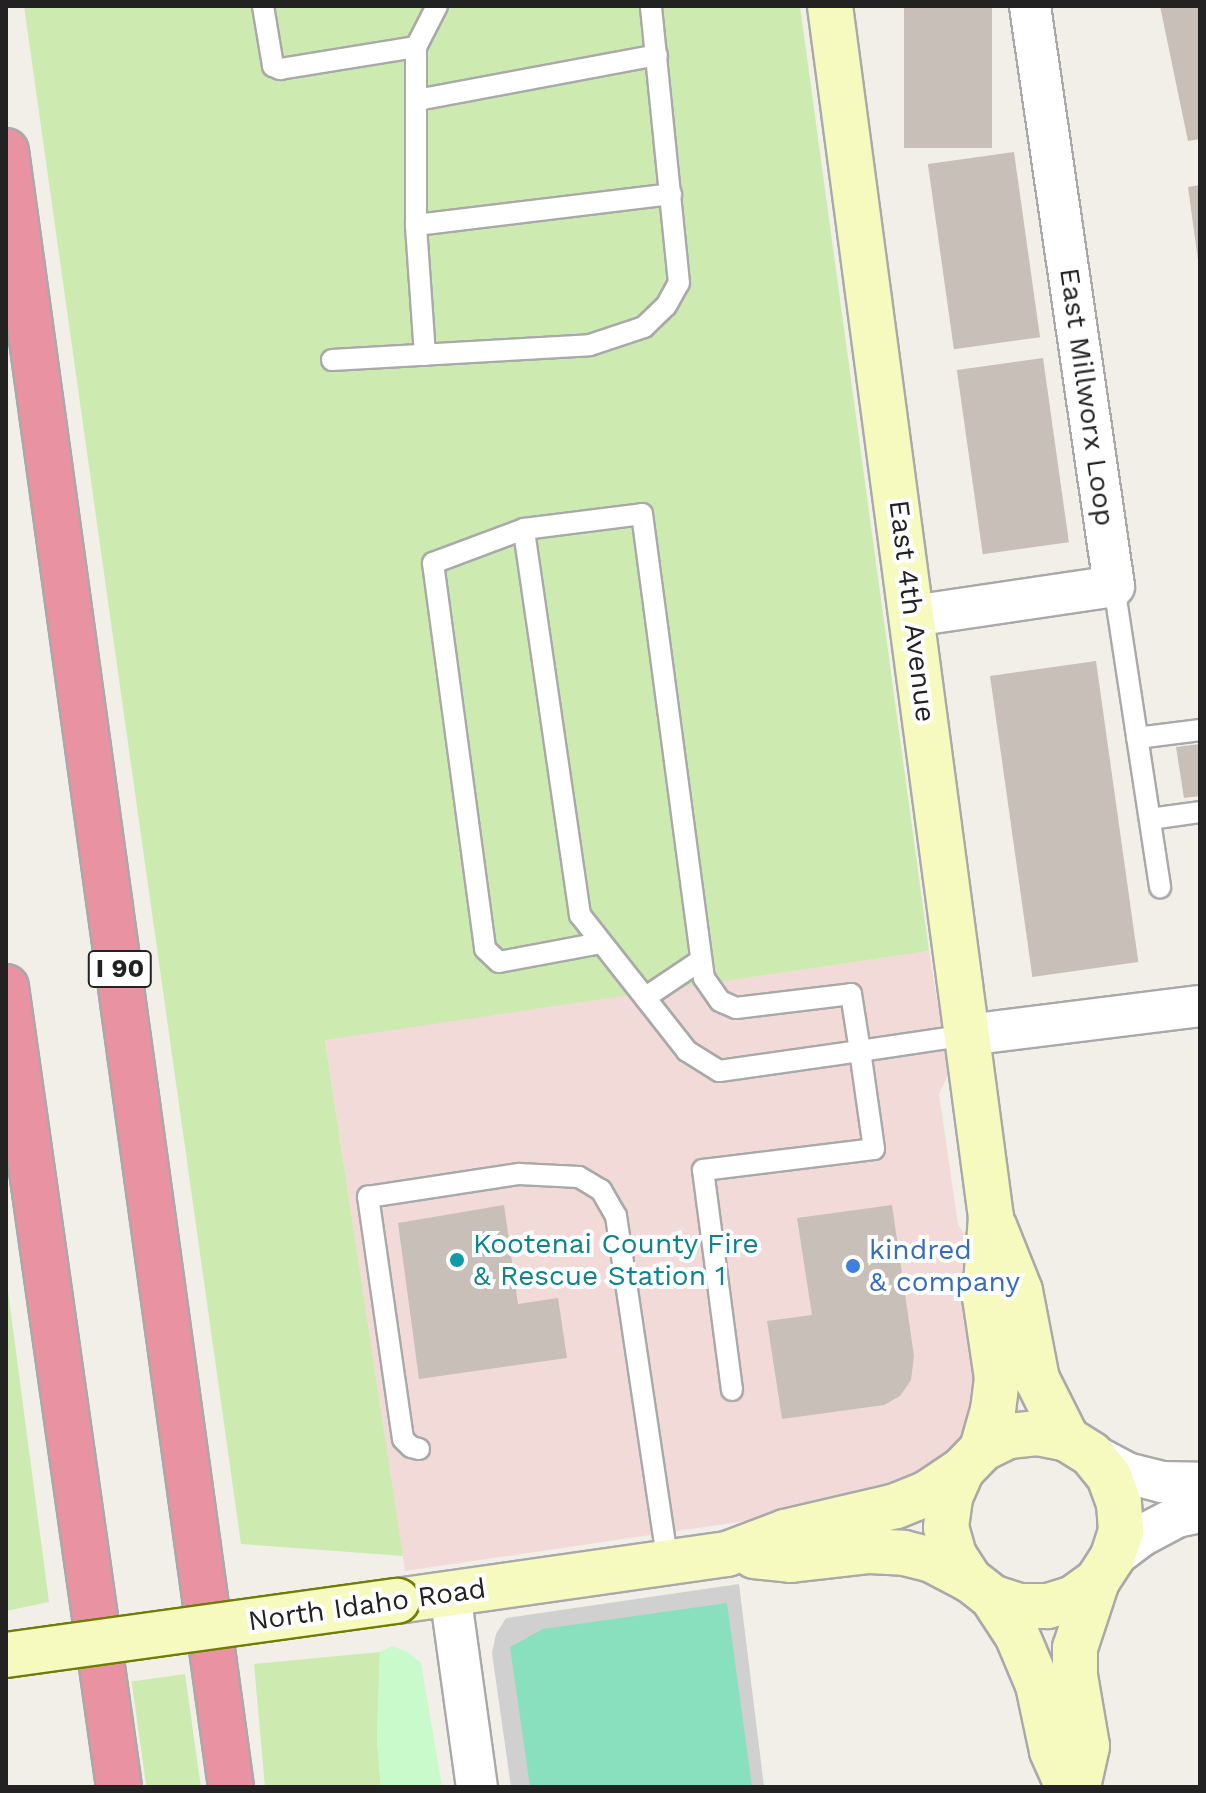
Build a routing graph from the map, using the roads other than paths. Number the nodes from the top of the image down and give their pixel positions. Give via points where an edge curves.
1 (263, 6) edge
2 (437, 6) edge
3 (651, 6) edge
4 (830, 6) edge
5 (1030, 6) edge
6 (416, 47) junction
7 (657, 55) junction
8 (417, 100) junction
9 (6, 151) edge
10 (671, 194) junction
11 (416, 225) junction
12 (425, 355) junction
13 (332, 360) dead end
14 (524, 529) junction
15 (1114, 586) junction
16 (912, 616) junction
17 (1200, 730) edge
18 (1137, 738) junction
19 (1200, 812) edge
20 (1150, 819) junction
21 (1160, 888) dead end
22 (601, 943) junction
23 (701, 960) junction
24 (6, 987) edge
25 (646, 997) junction
26 (1200, 1006) edge
27 (967, 1035) junction
28 (860, 1051) junction
29 (991, 1217) junction
30 (732, 1390) dead end
31 (1079, 1446) junction
32 (419, 1449) dead end
33 (972, 1460) junction
34 (1200, 1483) edge
35 (1200, 1512) edge
36 (727, 1554) junction
37 (668, 1563) junction
38 (1104, 1569) junction
39 (981, 1588) junction
40 (450, 1593) junction
41 (6, 1655) edge
42 (119, 1787) edge
43 (231, 1787) edge
44 (477, 1787) edge
45 (1068, 1787) edge
46 (1078, 1787) edge

1 - 6 lane via 273,66 280,69
2 - 6 lane
3 - 7 lane
4 - 16 street, East 4th Avenue
5 - 15 street, East Millworx Loop
6 - 8 lane
7 - 8 lane
7 - 10 lane
8 - 11 lane
9 - 43 highway, I 90
10 - 11 lane
10 - 12 lane via 679,283 666,306 644,327 590,345
11 - 12 lane
12 - 13 lane
14 - 22 lane via 580,915
14 - 22 lane via 433,563 485,949 499,962
14 - 23 lane via 642,514
15 - 16 street
15 - 18 lane
16 - 27 street, East 4th Avenue
17 - 18 lane
18 - 20 lane
19 - 20 lane
20 - 21 lane
22 - 25 lane
23 - 25 lane
23 - 28 lane via 714,995 736,1008 851,994
24 - 42 highway
25 - 28 lane via 687,1051 719,1071
26 - 27 street
27 - 28 lane
27 - 29 street, East 4th Avenue
28 - 30 lane via 874,1149 703,1170
29 - 31 street, East 4th Avenue via 1020,1291 1037,1379
29 - 33 street, East 4th Avenue via 985,1297 997,1378 993,1410
31 - 33 street via 1037,1433 1009,1436
31 - 34 street via 1126,1473 1161,1482
31 - 38 street via 1109,1476 1119,1503 1121,1531
32 - 37 lane via 403,1439 368,1197 519,1174 579,1177 601,1190 616,1216
33 - 36 street, North Idaho Road via 926,1494 896,1506 785,1532
33 - 39 street via 950,1497 946,1527 954,1555
35 - 38 street via 1177,1517 1141,1536
36 - 37 street, North Idaho Road
36 - 39 street, North Idaho Road via 791,1560 869,1551 904,1553 932,1560
37 - 40 street, North Idaho Road
38 - 39 street via 1074,1598 1047,1606 1019,1606
38 - 46 street via 1075,1648 1087,1746
39 - 45 street via 1017,1635 1038,1685 1052,1751
40 - 41 street, North Idaho Road, bridge
40 - 44 street

